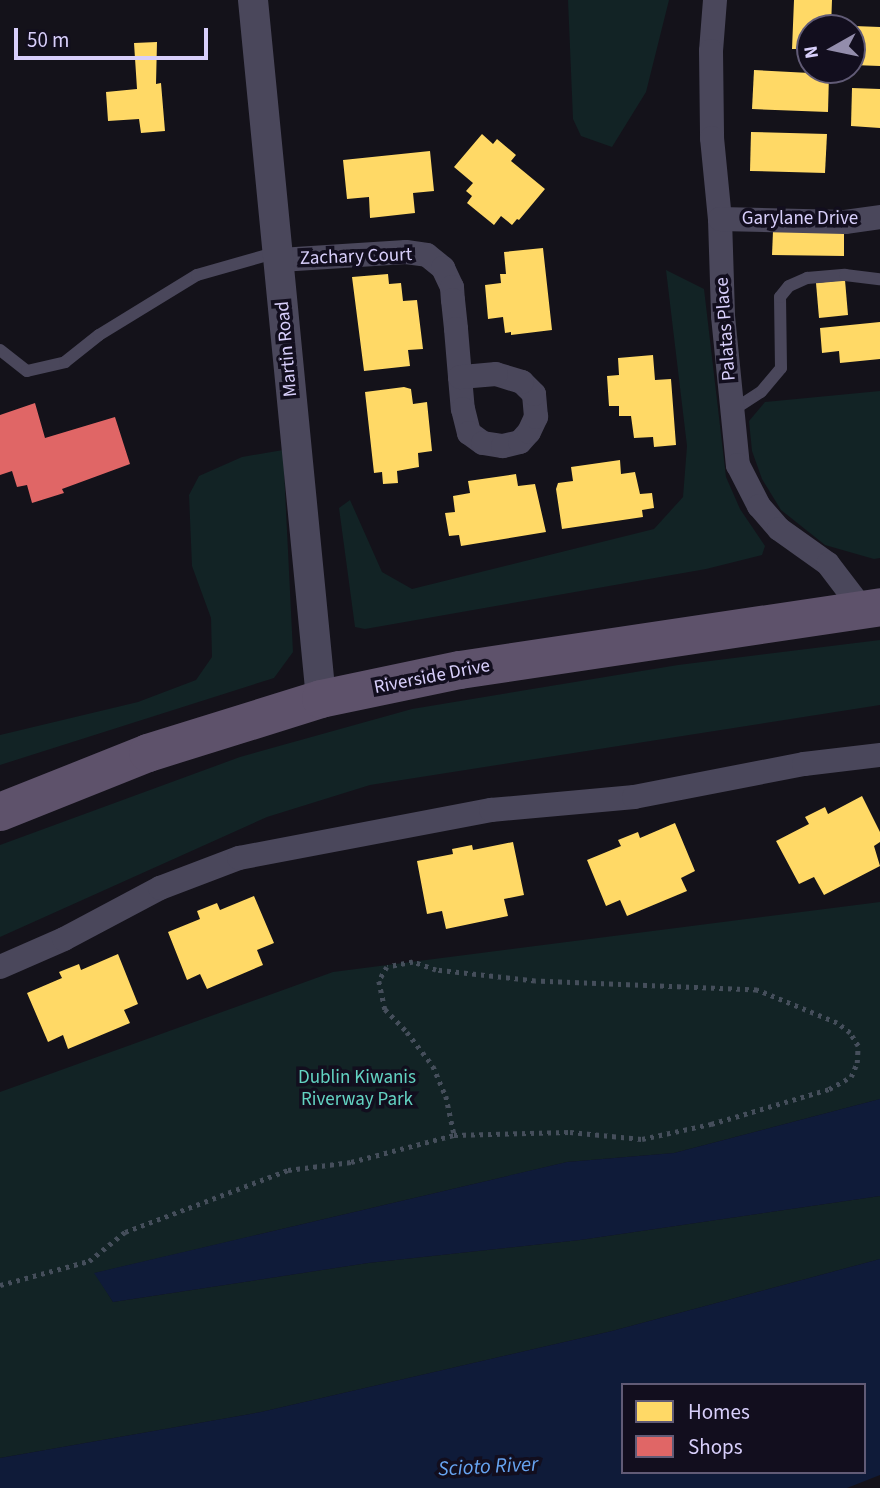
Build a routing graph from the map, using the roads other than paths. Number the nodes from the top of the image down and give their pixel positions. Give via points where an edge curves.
1 (253, 0) edge
2 (715, 0) edge
3 (880, 217) edge
4 (720, 219) junction
5 (279, 256) junction
6 (880, 279) edge
7 (0, 350) edge
8 (460, 377) dead end
9 (733, 410) junction
10 (871, 608) edge
11 (321, 699) junction
12 (880, 755) edge
13 (0, 812) edge
14 (0, 967) edge

1 - 5 street, Martin Road
2 - 4 street, Palatas Place via 712,138
3 - 4 street, Garylane Drive via 845,222
4 - 9 street, Palatas Place via 723,316
5 - 7 lane via 197,275 99,335 65,362 27,371
5 - 8 street, Zachary Court via 406,252 426,256 443,268 453,287
5 - 11 street, Martin Road
6 - 9 lane via 845,275 807,278 789,286 780,297 781,368 761,392
9 - 10 street, Palatas Place via 738,465 759,506 779,529 828,564
10 - 11 main road, Riverside Drive via 460,670
11 - 13 main road, Riverside Drive via 148,753
12 - 14 street via 804,764 634,797 491,810 239,858 160,888

